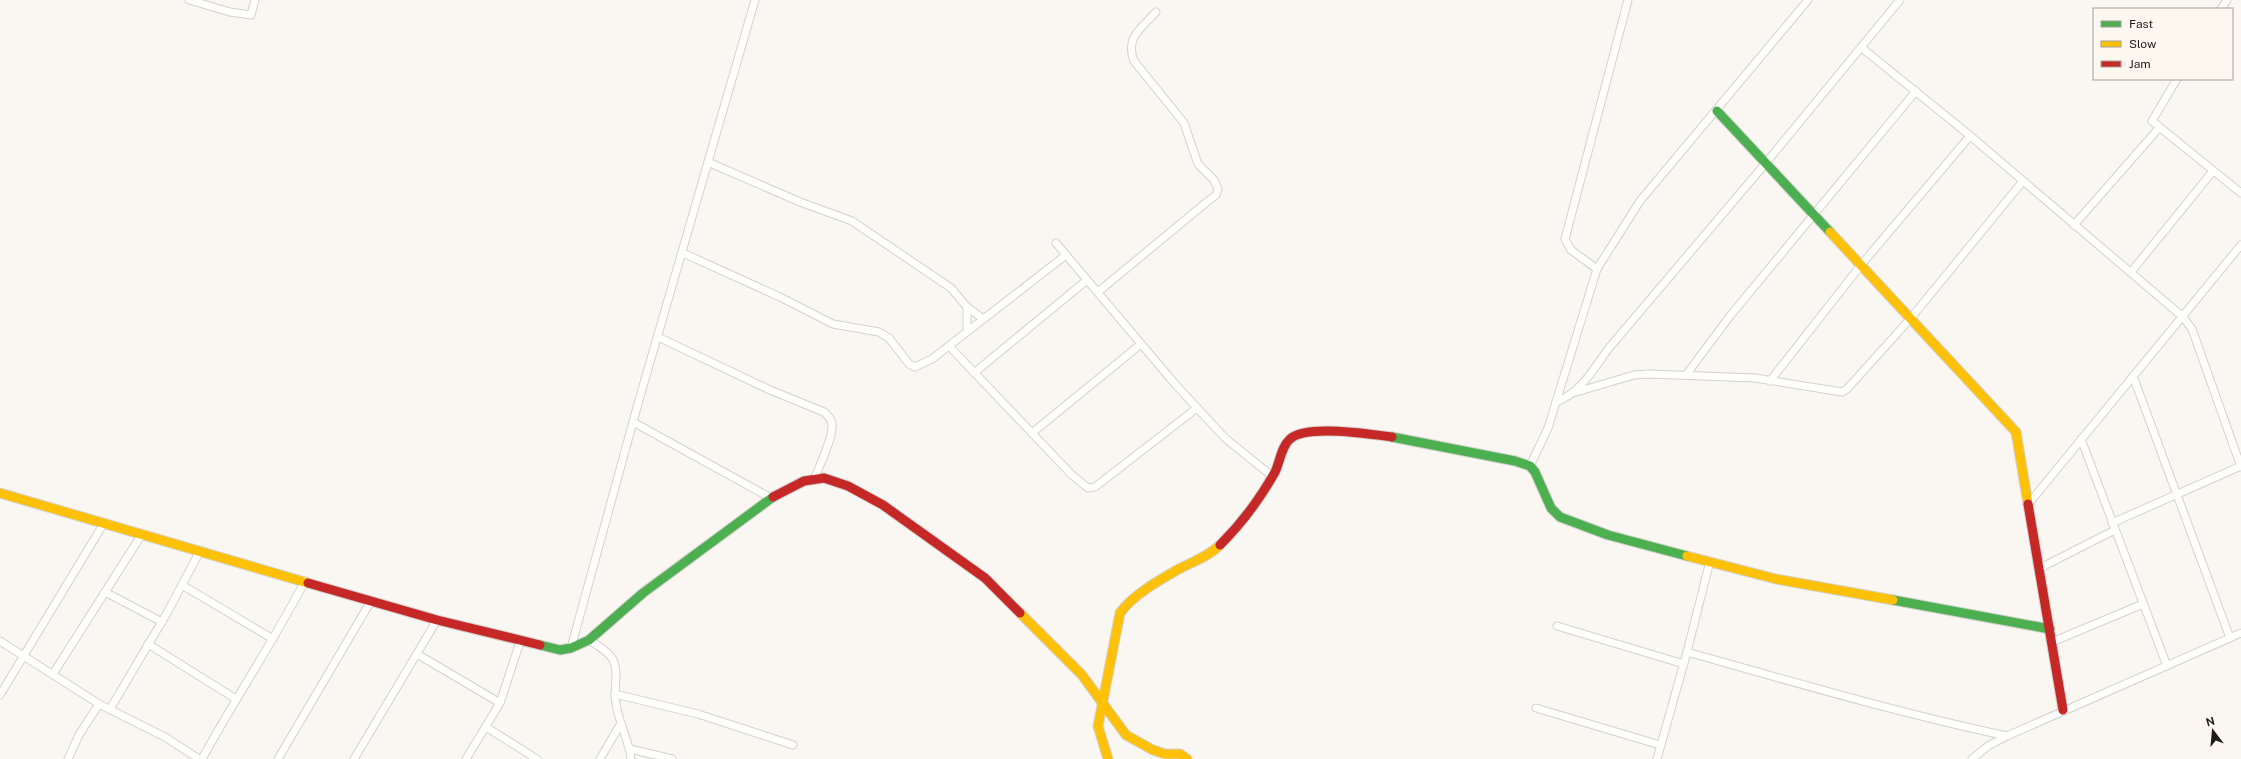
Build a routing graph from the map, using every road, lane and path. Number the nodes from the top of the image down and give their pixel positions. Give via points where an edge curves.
1 (190, 0) edge
2 (256, 0) edge
3 (755, 0) edge
4 (1628, 0) edge
5 (1808, 0) edge
6 (1900, 0) edge
7 (1156, 12) dead end
8 (1862, 48) junction
9 (2176, 80) edge
10 (1916, 91) junction
11 (1717, 111) junction
12 (2159, 128) junction
13 (1970, 136) junction
14 (708, 162) junction
15 (1766, 164) junction
16 (2214, 171) junction
17 (2023, 182) junction
18 (2241, 193) edge
19 (1814, 216) junction
20 (2074, 225) junction
21 (1056, 243) dead end
22 (2241, 245) edge
23 (683, 253) junction
24 (1066, 255) junction
25 (1861, 265) junction
26 (1597, 269) junction
27 (2130, 272) junction
28 (1087, 280) junction
29 (1098, 292) junction
30 (967, 307) junction
31 (2183, 317) junction
32 (982, 318) junction
33 (1911, 318) junction
34 (967, 330) junction
35 (658, 337) junction
36 (1142, 344) junction
37 (949, 346) junction
38 (974, 373) junction
39 (1686, 375) junction
40 (2133, 376) junction
41 (1770, 381) junction
42 (1573, 394) junction
43 (1556, 402) junction
44 (1197, 408) junction
45 (633, 422) junction
46 (1032, 433) junction
47 (2082, 439) junction
48 (1530, 466) junction
49 (2241, 466) edge
50 (1272, 476) junction
51 (814, 480) junction
52 (2177, 494) junction
53 (1, 496) edge
54 (771, 498) junction
55 (2030, 502) junction
56 (104, 523) junction
57 (2113, 527) junction
58 (142, 534) junction
59 (200, 551) junction
60 (1710, 561) junction
61 (2040, 568) junction
62 (304, 581) junction
63 (182, 585) junction
64 (105, 592) junction
65 (371, 601) junction
66 (2143, 604) junction
67 (437, 620) junction
68 (162, 622) junction
69 (1557, 626) dead end
70 (2050, 629) junction
71 (2241, 634) edge
72 (2230, 638) junction
73 (273, 639) junction
74 (0, 640) edge
75 (589, 640) junction
76 (520, 642) junction
77 (2052, 642) junction
78 (148, 644) junction
79 (571, 648) junction
80 (1687, 652) junction
81 (417, 654) junction
82 (23, 656) junction
83 (1684, 664) junction
84 (2167, 666) junction
85 (53, 674) junction
86 (615, 694) junction
87 (0, 695) edge
88 (236, 699) junction
89 (500, 703) junction
90 (99, 704) junction
91 (1103, 704) junction
92 (1536, 708) dead end
93 (110, 709) junction
94 (2063, 710) junction
95 (620, 725) junction
96 (486, 727) junction
97 (2007, 736) junction
98 (793, 745) dead end
99 (1660, 745) junction
100 (630, 749) junction
101 (68, 759) edge
102 (199, 759) edge
103 (202, 759) edge
104 (278, 759) edge
105 (354, 759) edge
106 (466, 759) edge
107 (537, 759) edge
108 (600, 759) edge
109 (631, 759) edge
110 (672, 759) edge
111 (1108, 759) edge
112 (1187, 759) edge
113 (1656, 759) edge
114 (1972, 759) edge

1 - 2 street via 230,12 251,15
3 - 14 street
4 - 26 street via 1565,239 1571,250
5 - 11 street
6 - 8 street
7 - 29 street via 1132,40 1131,52 1134,61 1184,122 1198,164 1214,180 1218,190
8 - 10 street
8 - 15 street
9 - 12 street via 2153,117 2152,121
10 - 13 street
10 - 19 street
11 - 15 street
11 - 26 street via 1640,202
12 - 16 street
12 - 20 street
13 - 17 street
13 - 25 street
14 - 23 street
14 - 30 street via 800,202 852,221 951,288
15 - 19 street
15 - 42 street
16 - 18 street
16 - 27 street
17 - 20 street
17 - 33 street
19 - 25 street
19 - 39 street via 1730,316
20 - 27 street
21 - 24 street
22 - 31 street
23 - 35 street
23 - 37 street via 833,324 879,332 889,338 909,364 915,367
24 - 28 street
24 - 32 street
25 - 33 street
25 - 41 street
26 - 43 street
27 - 31 street
28 - 29 street
28 - 38 street
29 - 36 street
30 - 32 street
30 - 34 street
31 - 40 street
31 - 49 street via 2192,329
32 - 34 street
33 - 41 street via 1842,392
33 - 55 street via 2016,432
34 - 37 street
35 - 45 street
35 - 51 street via 770,390 824,412 830,418 831,433
36 - 44 street
36 - 46 street
37 - 38 street
38 - 46 street
39 - 41 street
39 - 42 street via 1634,375
40 - 47 street
40 - 52 street
42 - 43 street
43 - 48 street via 1548,428
44 - 46 street via 1095,487 1088,488 1072,475
44 - 50 street via 1225,438
45 - 54 street
45 - 79 street
47 - 55 street
47 - 57 street
48 - 50 street via 1422,442 1348,431 1310,433 1290,439
48 - 60 street via 1536,472 1551,508 1560,517 1608,535
49 - 52 street
50 - 91 street via 1258,501 1212,552 1176,571 1127,603 1120,613 1113,641
51 - 54 street via 804,481
51 - 91 street via 824,478 848,486 883,505 985,578 1082,675
52 - 57 street
52 - 72 street
53 - 56 street
54 - 75 street via 643,593
55 - 61 street
56 - 58 street
56 - 82 street
57 - 61 street
57 - 66 street
58 - 59 street
58 - 64 street
59 - 62 street
59 - 63 street
60 - 70 street via 1776,580
60 - 80 street
61 - 70 street
62 - 65 street
62 - 73 street
63 - 68 street
63 - 73 street
64 - 68 street
64 - 85 street
65 - 67 street
65 - 104 street
66 - 77 street
66 - 84 street
67 - 76 street
67 - 81 street
68 - 78 street
69 - 83 street
70 - 77 street
71 - 72 street
72 - 84 street
73 - 88 street
74 - 82 street
75 - 79 street
75 - 86 street via 614,662
76 - 79 street via 560,650
76 - 89 street
77 - 94 street
78 - 88 street
78 - 93 street
80 - 83 street
80 - 97 street via 1832,693
81 - 89 street
81 - 105 street
82 - 85 street
82 - 87 street
83 - 99 street
84 - 94 street
85 - 90 street
86 - 95 street
86 - 98 street via 698,714
88 - 103 street
89 - 96 street
90 - 93 street
90 - 101 street via 79,735
91 - 111 street via 1098,732
91 - 112 street via 1126,735 1135,741 1153,750 1165,754 1180,754
92 - 99 street
93 - 102 street via 165,737
94 - 97 street
95 - 100 street
95 - 108 street
96 - 106 street
96 - 107 street
97 - 114 street via 1988,746
99 - 113 street
100 - 109 street
100 - 110 street

